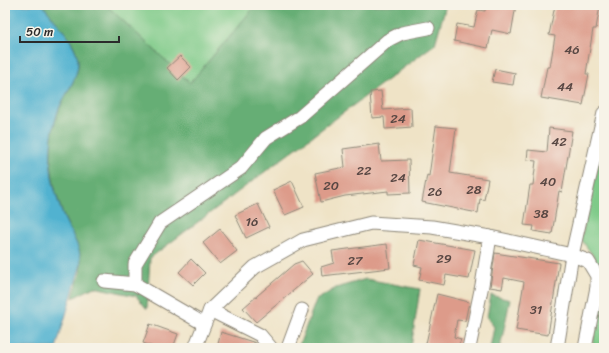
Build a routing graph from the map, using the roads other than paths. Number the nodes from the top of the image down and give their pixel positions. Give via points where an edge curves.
1 (428, 28) dead end
2 (604, 113) edge
3 (490, 237) junction
4 (572, 255) junction
5 (104, 282) dead end
6 (135, 284) junction
7 (210, 310) junction
8 (302, 310) dead end
9 (204, 324) junction
10 (195, 348) edge
11 (271, 348) edge
12 (288, 348) edge
13 (470, 348) edge
14 (557, 348) edge
15 (584, 348) edge

1 - 6 street via 402,33 388,40 300,117 266,138 241,168 160,223 135,264
2 - 4 street
3 - 4 street
3 - 7 street via 432,227 371,223 303,240 254,266
3 - 13 street
4 - 14 street
4 - 15 street via 588,261 597,276
5 - 6 street
6 - 9 street
7 - 9 street
7 - 11 street via 260,335
8 - 12 street
9 - 10 street

